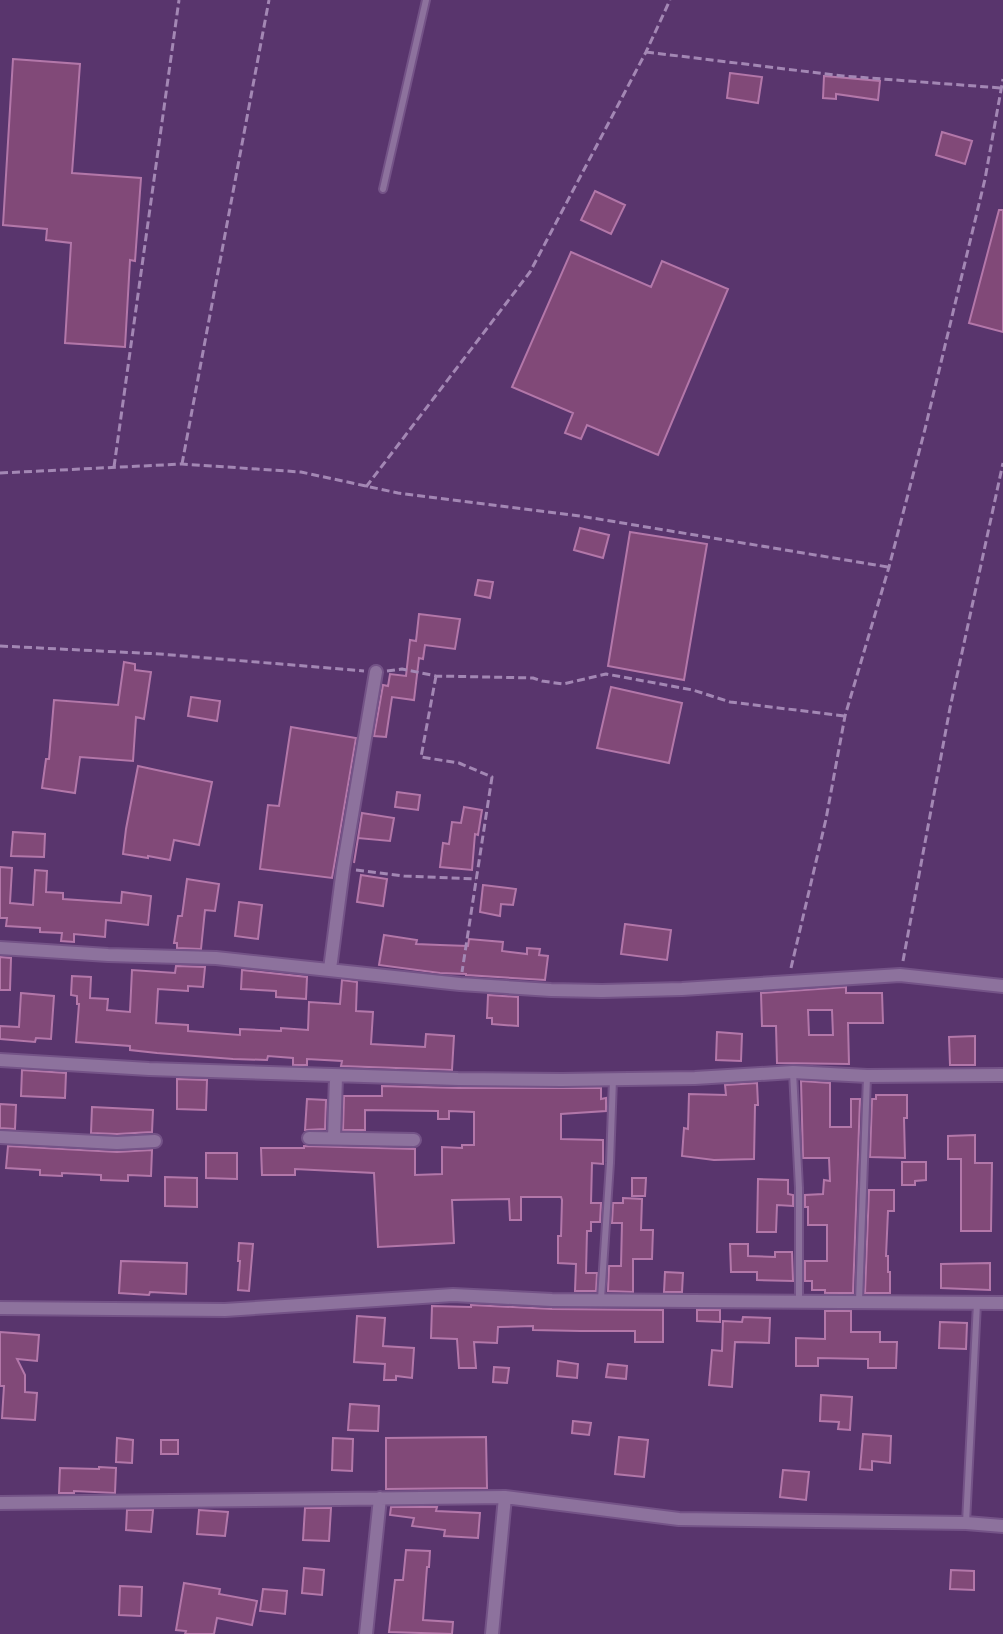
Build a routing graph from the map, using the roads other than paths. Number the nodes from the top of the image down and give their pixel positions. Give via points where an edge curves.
1 (426, 0) edge
2 (383, 189) dead end
3 (376, 672) road end
4 (0, 948) edge
5 (330, 969) junction
6 (1003, 986) edge
7 (0, 1060) edge
8 (793, 1072) junction
9 (1003, 1075) edge
10 (867, 1076) junction
11 (336, 1077) junction
12 (613, 1079) junction
13 (0, 1137) edge
14 (309, 1138) dead end
15 (334, 1138) junction
16 (414, 1140) dead end
17 (155, 1141) dead end
18 (601, 1299) junction
19 (799, 1301) junction
20 (859, 1301) junction
21 (977, 1302) junction
22 (1003, 1303) edge
23 (0, 1308) edge
24 (505, 1497) junction
25 (380, 1498) junction
26 (0, 1503) edge
27 (966, 1523) junction
28 (1003, 1526) edge
29 (366, 1634) edge
30 (492, 1634) edge

1 - 2 lane
3 - 5 street
4 - 5 street
5 - 6 street via 551,990 900,975
7 - 11 street
8 - 10 street
8 - 12 street
8 - 19 lane
9 - 10 street
10 - 20 lane
11 - 12 street
11 - 15 street
12 - 18 lane
13 - 17 street
14 - 15 street
15 - 16 street
18 - 19 street
18 - 23 street via 453,1295 225,1310
19 - 20 street
20 - 21 street
21 - 22 street
21 - 27 lane
24 - 25 street
24 - 27 street via 679,1519
24 - 30 street
25 - 26 street
25 - 29 street
27 - 28 street

